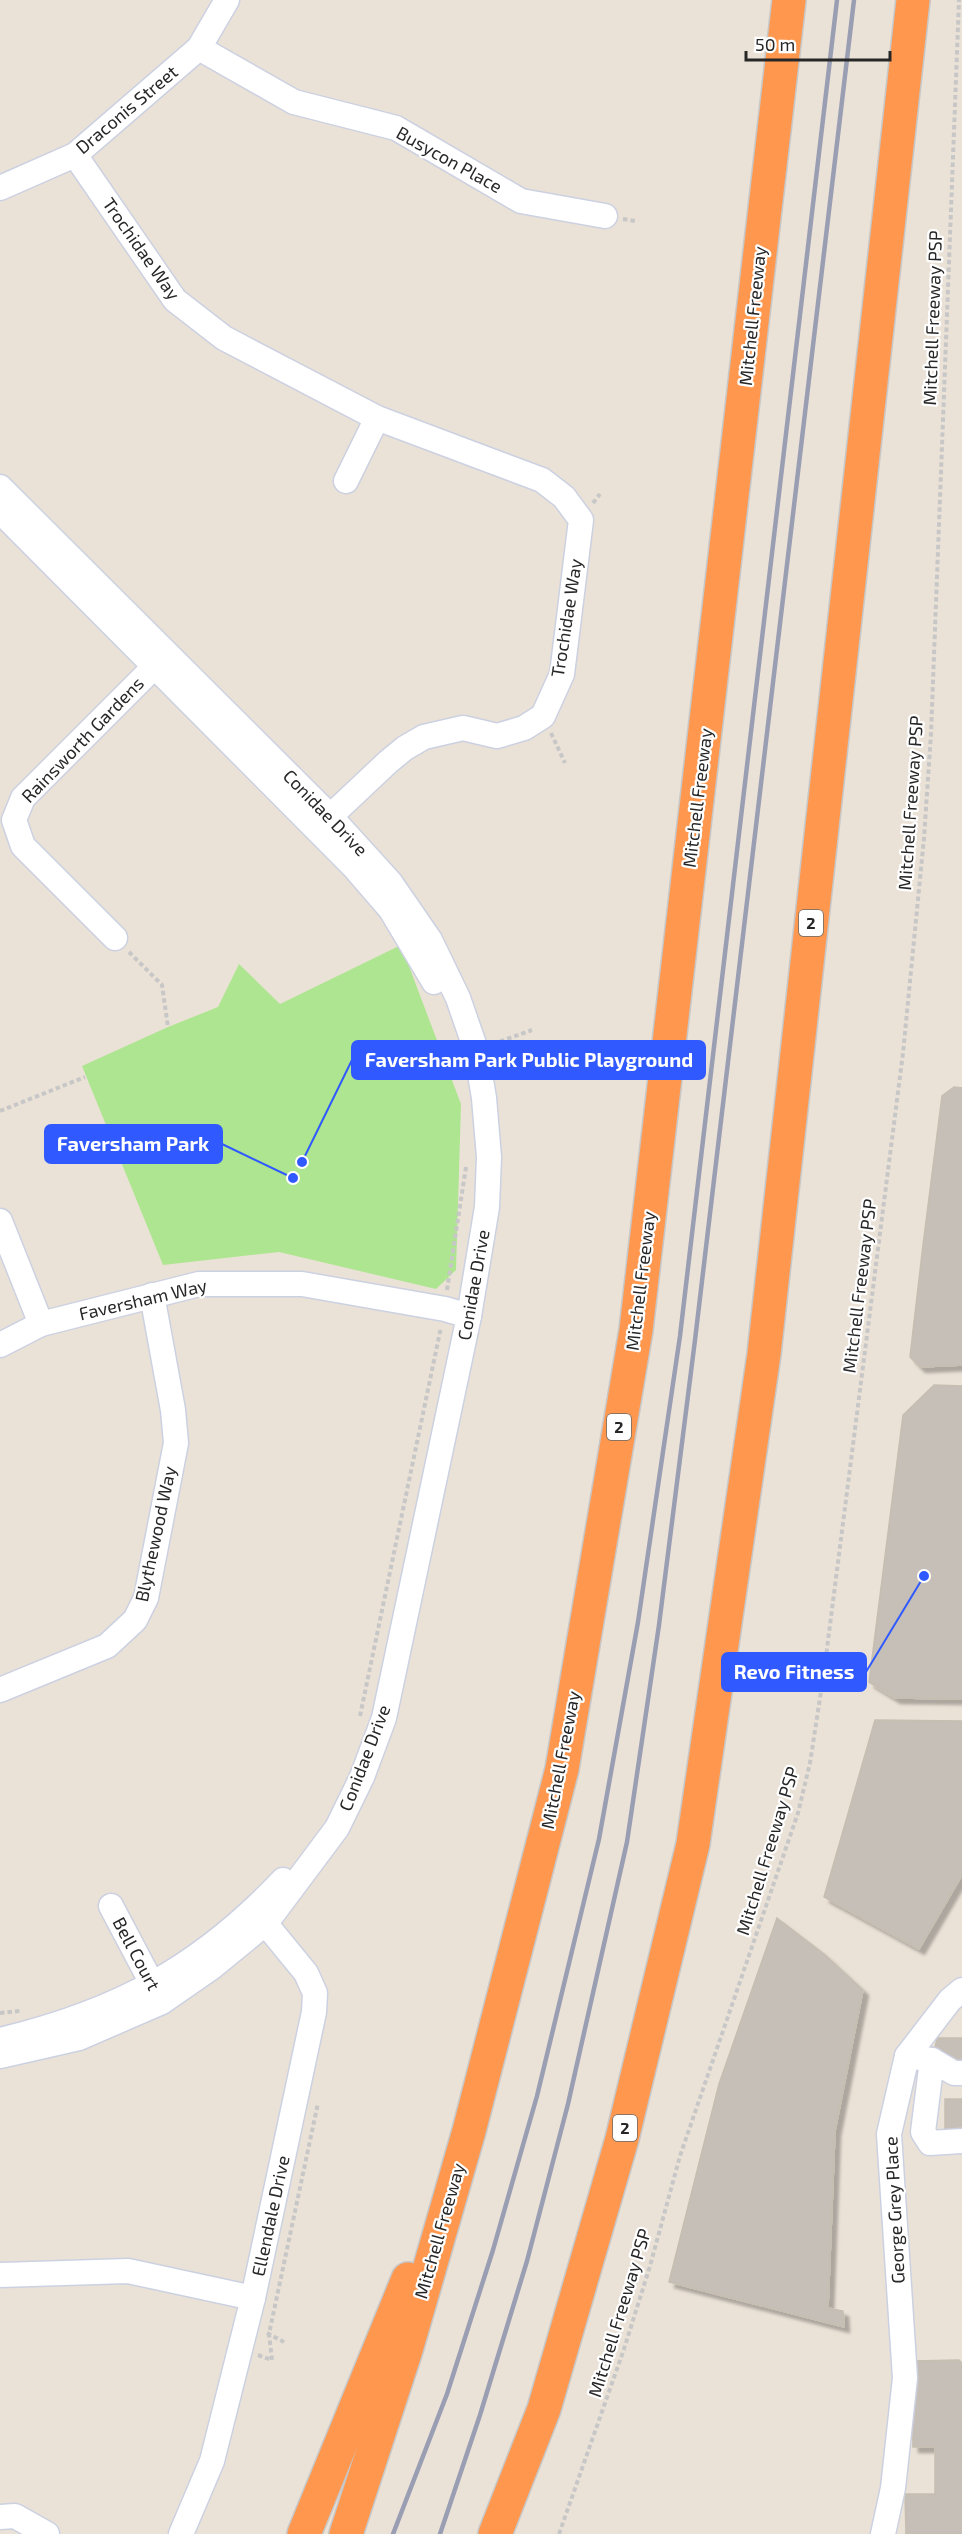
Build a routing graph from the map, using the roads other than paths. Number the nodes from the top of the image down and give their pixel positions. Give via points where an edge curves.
1 (227, 0) edge
2 (789, 0) edge
3 (913, 0) edge
4 (199, 48) junction
5 (75, 155) junction
6 (0, 188) edge
7 (605, 216) dead end
8 (377, 418) junction
9 (346, 482) dead end
10 (0, 487) edge
11 (0, 511) edge
12 (161, 660) junction
13 (324, 822) junction
14 (115, 938) road end
15 (0, 1221) edge
16 (152, 1295) junction
17 (462, 1314) junction
18 (40, 1324) junction
19 (0, 1345) edge
20 (0, 1690) edge
21 (111, 1906) dead end
22 (260, 1917) junction
23 (962, 1990) edge
24 (158, 1993) junction
25 (0, 2040) edge
26 (0, 2056) edge
27 (907, 2056) junction
28 (932, 2060) junction
29 (962, 2073) edge
30 (469, 2131) junction
31 (962, 2141) edge
32 (0, 2275) edge
33 (253, 2298) junction
34 (544, 2409) junction
35 (0, 2517) edge
36 (47, 2534) edge
37 (181, 2534) edge
38 (304, 2534) edge
39 (346, 2534) edge
40 (495, 2534) edge
41 (510, 2534) edge
42 (883, 2534) edge

1 - 4 street, Draconis Street
2 - 30 highway, Mitchell Freeway / 2 via 636,1330 562,1769
3 - 34 highway, 2 via 764,1354 693,1844 622,2139
4 - 5 street, Draconis Street
4 - 7 street, Busycon Place via 294,102 396,128 521,201
5 - 6 street, Draconis Street
5 - 8 street, Trochidae Way via 175,300 224,338
8 - 9 street
8 - 13 street, Trochidae Way via 542,480 564,497 581,520 562,674 543,716 524,728 497,736 463,728 424,737 388,762
10 - 12 street, Conidae Drive
11 - 12 street, Conidae Drive
12 - 13 street, Conidae Drive
12 - 14 street, Rainsworth Gardens via 23,798 14,820 23,846
13 - 17 street, Conidae Drive via 405,932 437,988 463,1063 473,1112 475,1207
13 - 17 street, Conidae Drive via 390,882 430,940 458,999 476,1050 490,1181
15 - 18 street
16 - 17 street, Faversham Way via 199,1284 302,1284
16 - 18 street, Faversham Way
16 - 20 street, Blythewood Way via 176,1443 146,1598 135,1620 107,1646
17 - 22 street, Conidae Drive via 384,1718 338,1828
18 - 19 street, Faversham Way
21 - 24 street, Bell Court
22 - 24 street, Conidae Drive via 211,1968
22 - 33 street, Ellendale Drive via 306,1973 315,1993
23 - 27 street, George Grey Place
24 - 25 street, Conidae Drive
24 - 26 street, Conidae Drive via 79,2038
27 - 28 street
27 - 42 street, George Grey Place via 889,2134 905,2378 893,2488
28 - 29 street via 954,2073
28 - 31 street via 923,2132 930,2143
30 - 38 highway
30 - 39 highway, Mitchell Freeway / 2 via 406,2350
32 - 33 street via 128,2271
33 - 37 street, Ellendale Drive via 212,2461
34 - 40 highway, 2
34 - 41 highway
35 - 36 street via 15,2516

